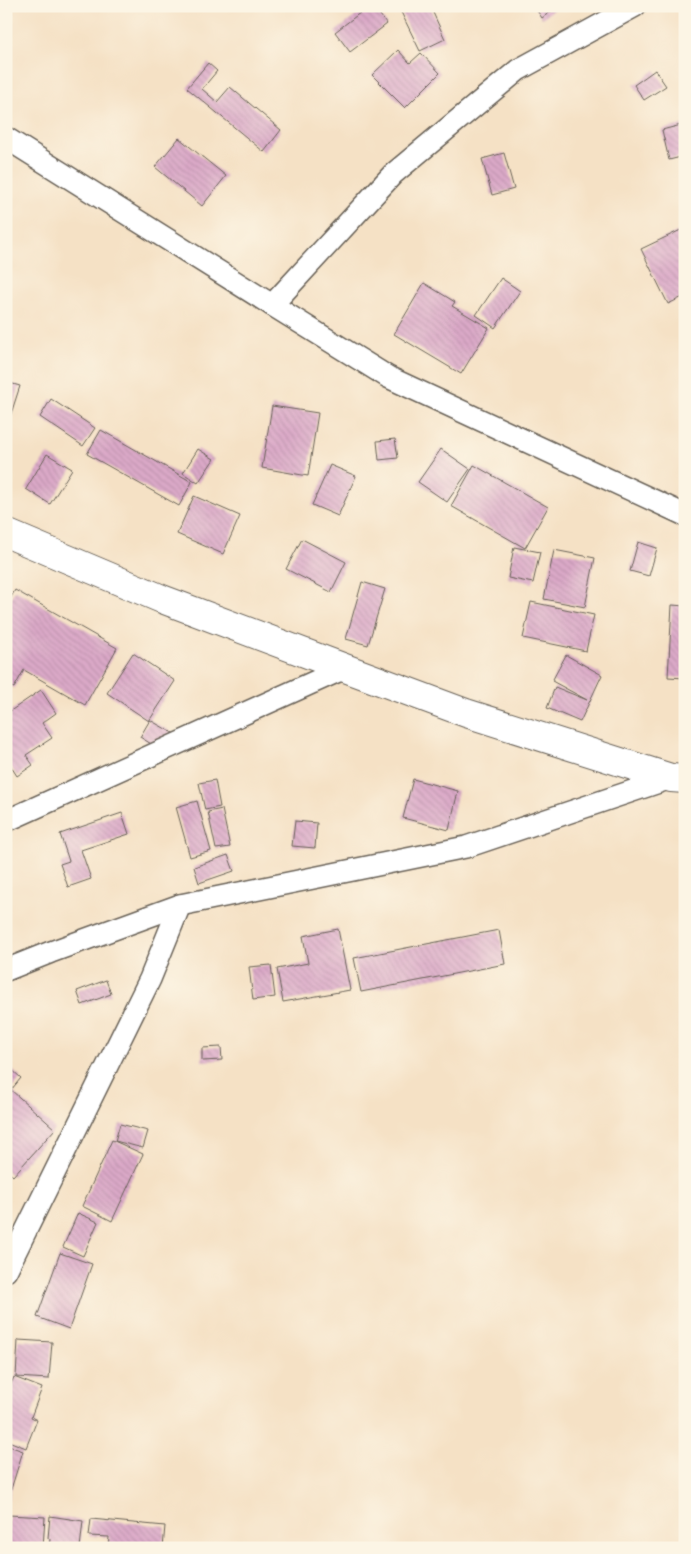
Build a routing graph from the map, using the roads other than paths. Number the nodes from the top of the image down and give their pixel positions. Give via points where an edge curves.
1 (636, 6) edge
2 (6, 138) edge
3 (272, 305) junction
4 (685, 515) edge
5 (6, 533) edge
6 (345, 668) junction
7 (678, 779) edge
8 (6, 821) edge
9 (180, 905) junction
10 (6, 970) edge
11 (6, 1271) edge

1 - 3 street via 518,70 393,174
2 - 3 street
3 - 4 street via 388,377
5 - 6 street via 162,599
6 - 7 street via 466,713
6 - 8 street
7 - 9 street via 466,847
9 - 10 street
9 - 11 street via 150,979

